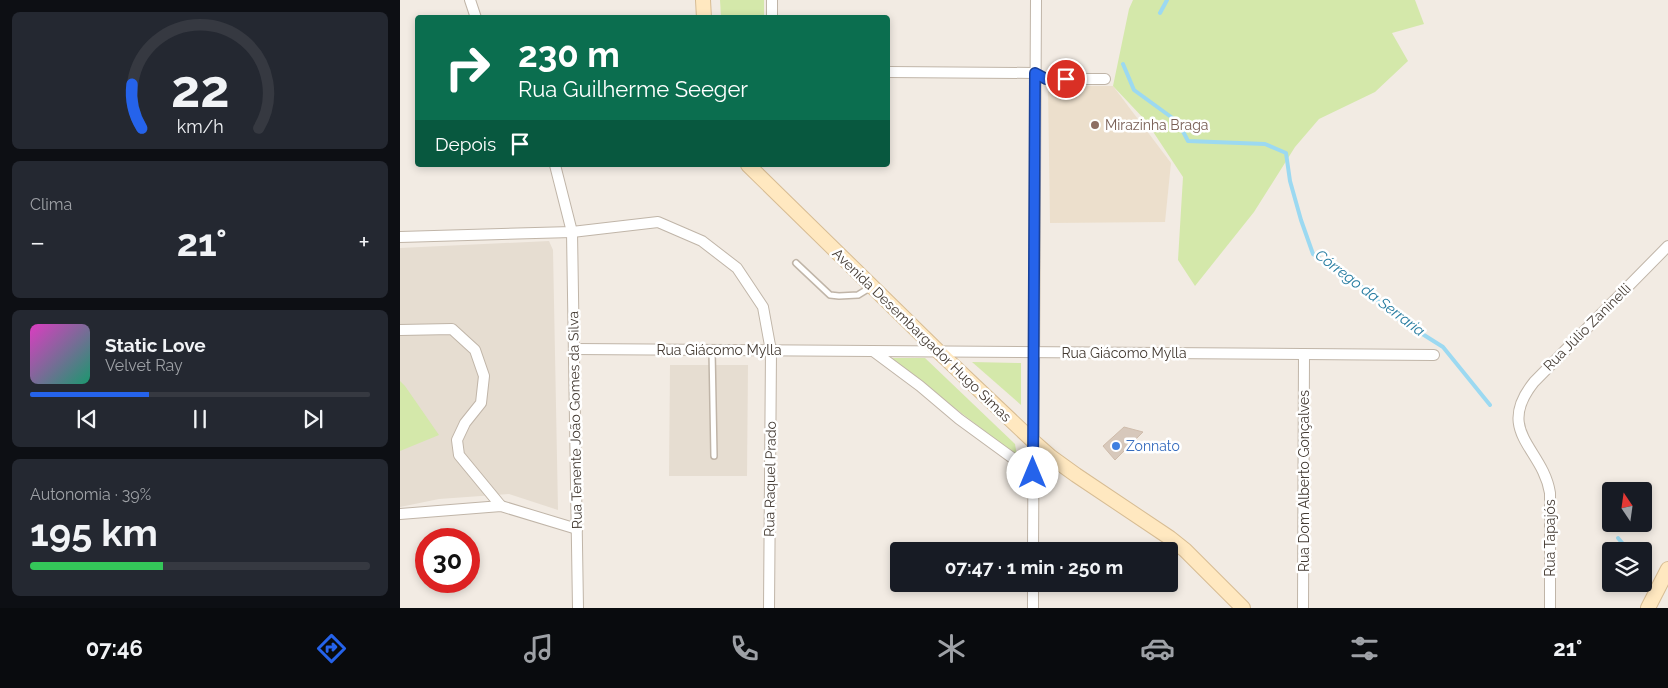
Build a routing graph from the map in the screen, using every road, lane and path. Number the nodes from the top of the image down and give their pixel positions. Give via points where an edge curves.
1 (470, 0) edge
2 (703, 0) edge
3 (772, 0) edge
4 (1036, 0) edge
5 (475, 15) edge
6 (704, 15) edge
7 (772, 15) edge
8 (890, 72) edge
9 (1035, 73) junction
10 (1105, 79) dead end
11 (556, 167) edge
12 (750, 167) edge
13 (572, 232) junction
14 (400, 237) edge
15 (1668, 246) edge
16 (796, 263) dead end
17 (872, 286) junction
18 (400, 330) edge
19 (574, 349) junction
20 (712, 350) junction
21 (771, 350) junction
22 (873, 351) junction
23 (939, 352) junction
24 (1034, 352) junction
25 (1304, 354) junction
26 (1434, 355) dead end
27 (1519, 416) joint
28 (1034, 442) junction
29 (714, 456) dead end
30 (1033, 473) junction
31 (501, 506) junction
32 (400, 514) edge
33 (577, 529) junction
34 (1033, 542) edge
35 (1668, 569) edge
36 (1033, 592) edge
37 (578, 608) edge
38 (769, 608) edge
39 (1033, 608) edge
40 (1243, 608) edge
41 (1303, 608) edge
42 (1550, 608) edge
43 (1648, 608) edge

1 - 5 street
2 - 6 main road
3 - 7 street
4 - 9 street
8 - 9 street
9 - 10 street via 1046,79
9 - 24 street
11 - 13 street, Rua Tenente João Gomes da Silva
12 - 17 main road, Avenida Desembargador Hugo Simas
13 - 14 street, Rua Raquel Prado
13 - 19 street, Rua Tenente João Gomes da Silva
13 - 21 street, Rua Raquel Prado via 658,222 702,241 737,268 763,307
15 - 27 street, Rua Júlio Zaninelli via 1534,382 1522,399
16 - 17 lane via 830,295 858,295
17 - 23 main road, Avenida Desembargador Hugo Simas
18 - 31 street via 452,329 476,350 484,376 481,403 457,440 460,455
19 - 20 street, Rua Giácomo Mylla
19 - 33 street, Rua Tenente João Gomes da Silva
20 - 21 street, Rua Giácomo Mylla
20 - 29 lane
21 - 22 street, Rua Giácomo Mylla
21 - 38 street, Rua Raquel Prado
22 - 23 street, Rua Giácomo Mylla
22 - 30 street
23 - 24 street, Rua Giácomo Mylla
23 - 28 main road, Avenida Desembargador Hugo Simas
24 - 25 street, Rua Giácomo Mylla
24 - 28 street
25 - 26 street, Rua Giácomo Mylla
25 - 41 street, Rua Dom Alberto Gonçalves
27 - 42 street, Rua Tapajós via 1526,446 1543,468 1549,484
28 - 30 street
28 - 40 main road, Avenida Desembargador Hugo Simas via 1070,471 1170,538
30 - 34 street
31 - 32 street
31 - 33 street
33 - 37 street, Rua Tenente João Gomes da Silva
35 - 43 main road
36 - 39 street

